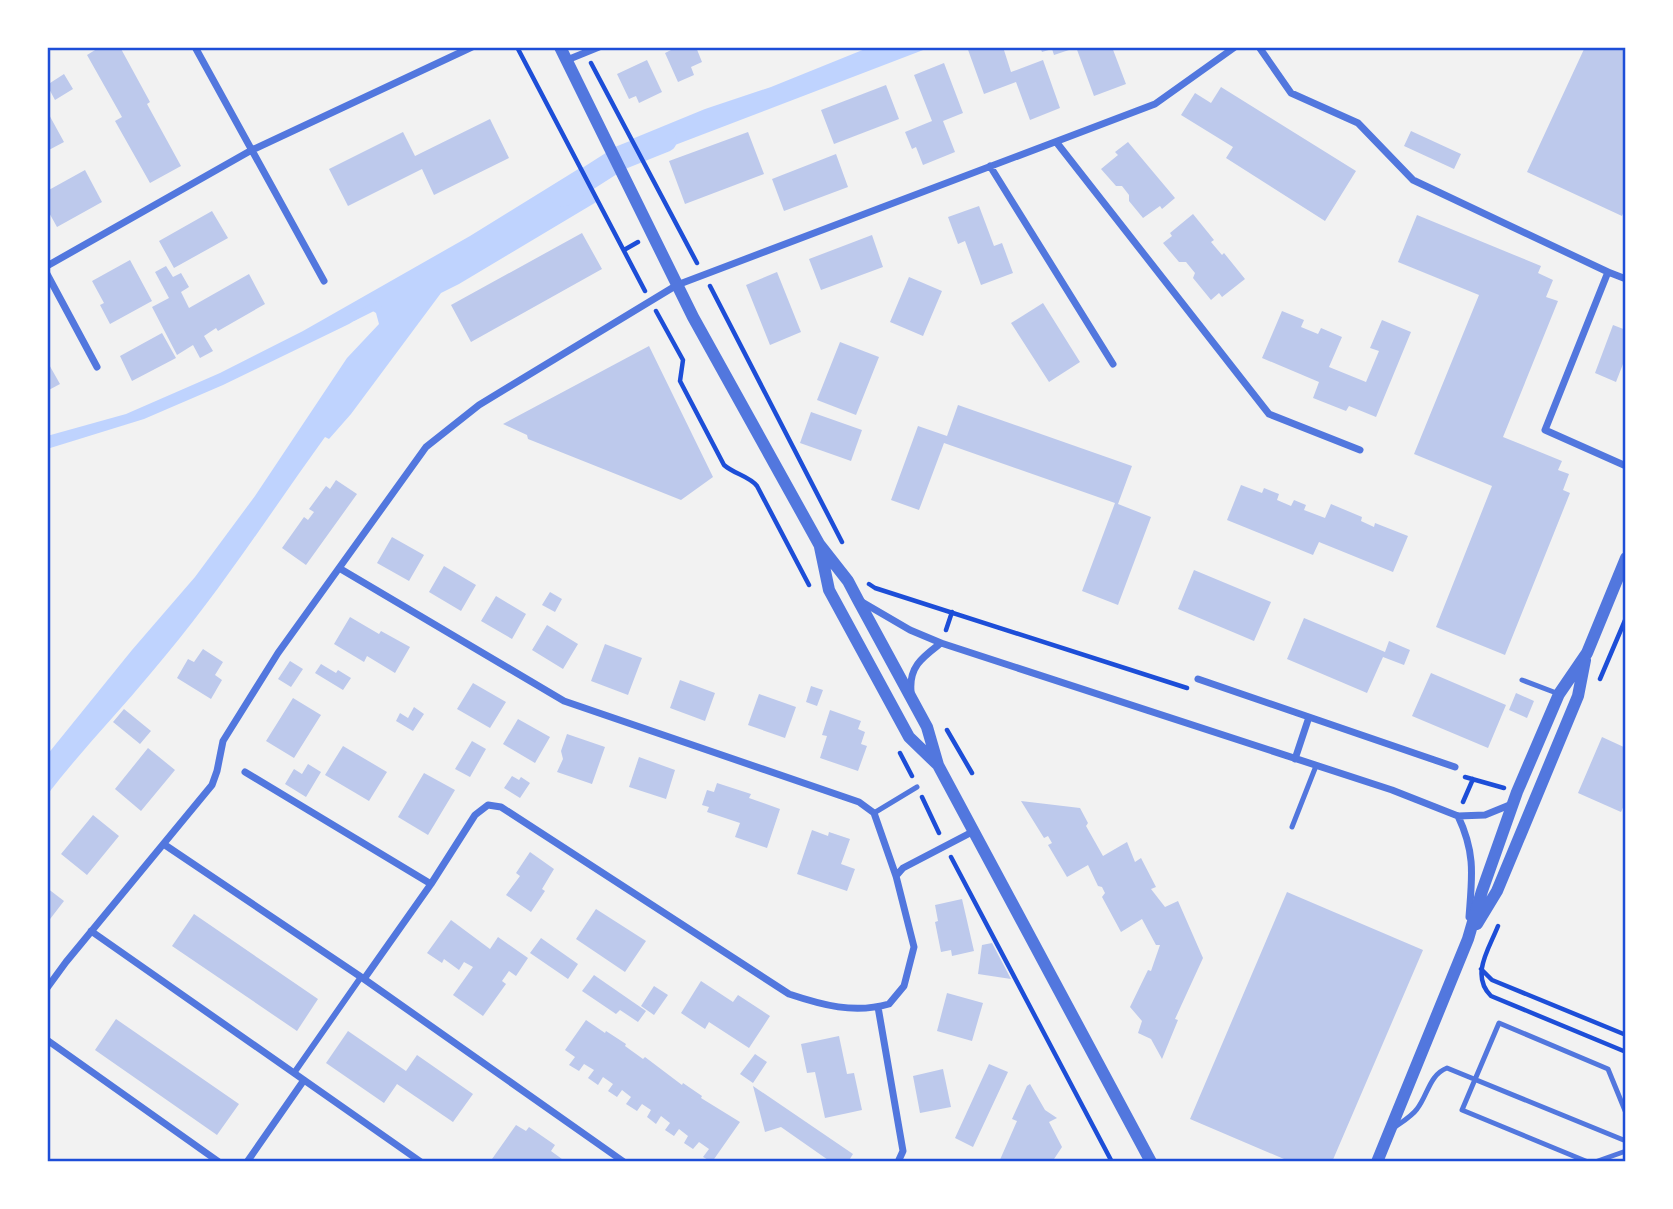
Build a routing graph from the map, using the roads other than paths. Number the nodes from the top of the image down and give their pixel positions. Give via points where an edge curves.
1 (195, 47) edge
2 (472, 47) edge
3 (561, 47) edge
4 (599, 47) edge
5 (1235, 47) edge
6 (1259, 47) edge
7 (568, 60) junction
8 (1057, 143) junction
9 (250, 151) junction
10 (990, 166) junction
11 (47, 266) edge
12 (1608, 272) junction
13 (47, 274) edge
14 (1626, 279) edge
15 (324, 282) dead end
16 (677, 285) junction
17 (1113, 365) dead end
18 (97, 367) dead end
19 (1360, 450) dead end
20 (1626, 466) edge
21 (819, 544) junction
22 (1626, 558) edge
23 (339, 568) junction
24 (859, 600) junction
25 (941, 643) junction
26 (1587, 653) junction
27 (1198, 679) dead end
28 (1522, 680) dead end
29 (1559, 694) junction
30 (912, 699) junction
31 (1309, 717) junction
32 (1295, 759) junction
33 (938, 765) junction
34 (1316, 765) junction
35 (1457, 771) road end
36 (245, 772) dead end
37 (917, 787) road end
38 (1515, 798) junction
39 (874, 813) junction
40 (1458, 816) junction
41 (1292, 827) dead end
42 (974, 831) junction
43 (165, 845) junction
44 (896, 876) junction
45 (431, 884) junction
46 (91, 931) junction
47 (1468, 939) junction
48 (362, 978) junction
49 (47, 988) edge
50 (878, 1007) junction
51 (47, 1040) edge
52 (294, 1073) junction
53 (304, 1080) junction
54 (1475, 1080) junction
55 (1626, 1113) edge
56 (1390, 1132) junction
57 (1626, 1141) edge
58 (1626, 1151) edge
59 (219, 1162) edge
60 (247, 1162) edge
61 (421, 1162) edge
62 (624, 1162) edge
63 (898, 1162) edge
64 (1150, 1162) edge
65 (1377, 1162) edge
66 (1588, 1162) edge
67 (1595, 1162) edge

1 - 9 street
2 - 9 street
3 - 7 street
4 - 7 street
5 - 8 street via 1155,104
6 - 12 street via 1292,93 1358,123 1413,180
7 - 16 street
8 - 10 street
8 - 19 street via 1269,414
9 - 11 street
9 - 15 street
10 - 16 street
10 - 17 street
12 - 14 street
12 - 20 street via 1545,430
13 - 18 street
16 - 21 street
16 - 23 street via 479,405 426,447
21 - 24 street
21 - 33 street via 829,590 909,737
22 - 26 street
23 - 39 street via 565,701 859,802
23 - 43 street via 223,741 212,785
24 - 25 street via 910,631
24 - 30 street
25 - 30 street via 912,673
25 - 32 street
26 - 29 street
26 - 47 street via 1573,709 1497,891
27 - 31 street
28 - 29 lane
29 - 38 street
30 - 33 street via 927,727
31 - 32 street
31 - 35 street
32 - 34 street
33 - 42 street
34 - 40 street
34 - 41 lane
36 - 45 street
37 - 39 lane
38 - 40 street via 1485,815
38 - 47 street
39 - 44 street
40 - 47 street via 1473,861
42 - 44 street
42 - 64 street
43 - 46 street
43 - 48 street
44 - 50 street via 914,947 904,986 889,1004
45 - 48 street
45 - 50 street via 475,815 488,805 501,807 789,994 858,1010
46 - 49 street
46 - 52 street
47 - 56 street
48 - 52 street
48 - 62 street
50 - 63 street via 903,1151
51 - 59 street
52 - 53 street
53 - 60 street
53 - 61 street
54 - 55 lane via 1499,1023 1608,1069
54 - 56 lane via 1447,1068 1440,1071 1417,1110
54 - 57 lane
54 - 66 lane via 1462,1110
56 - 65 street
58 - 67 lane

